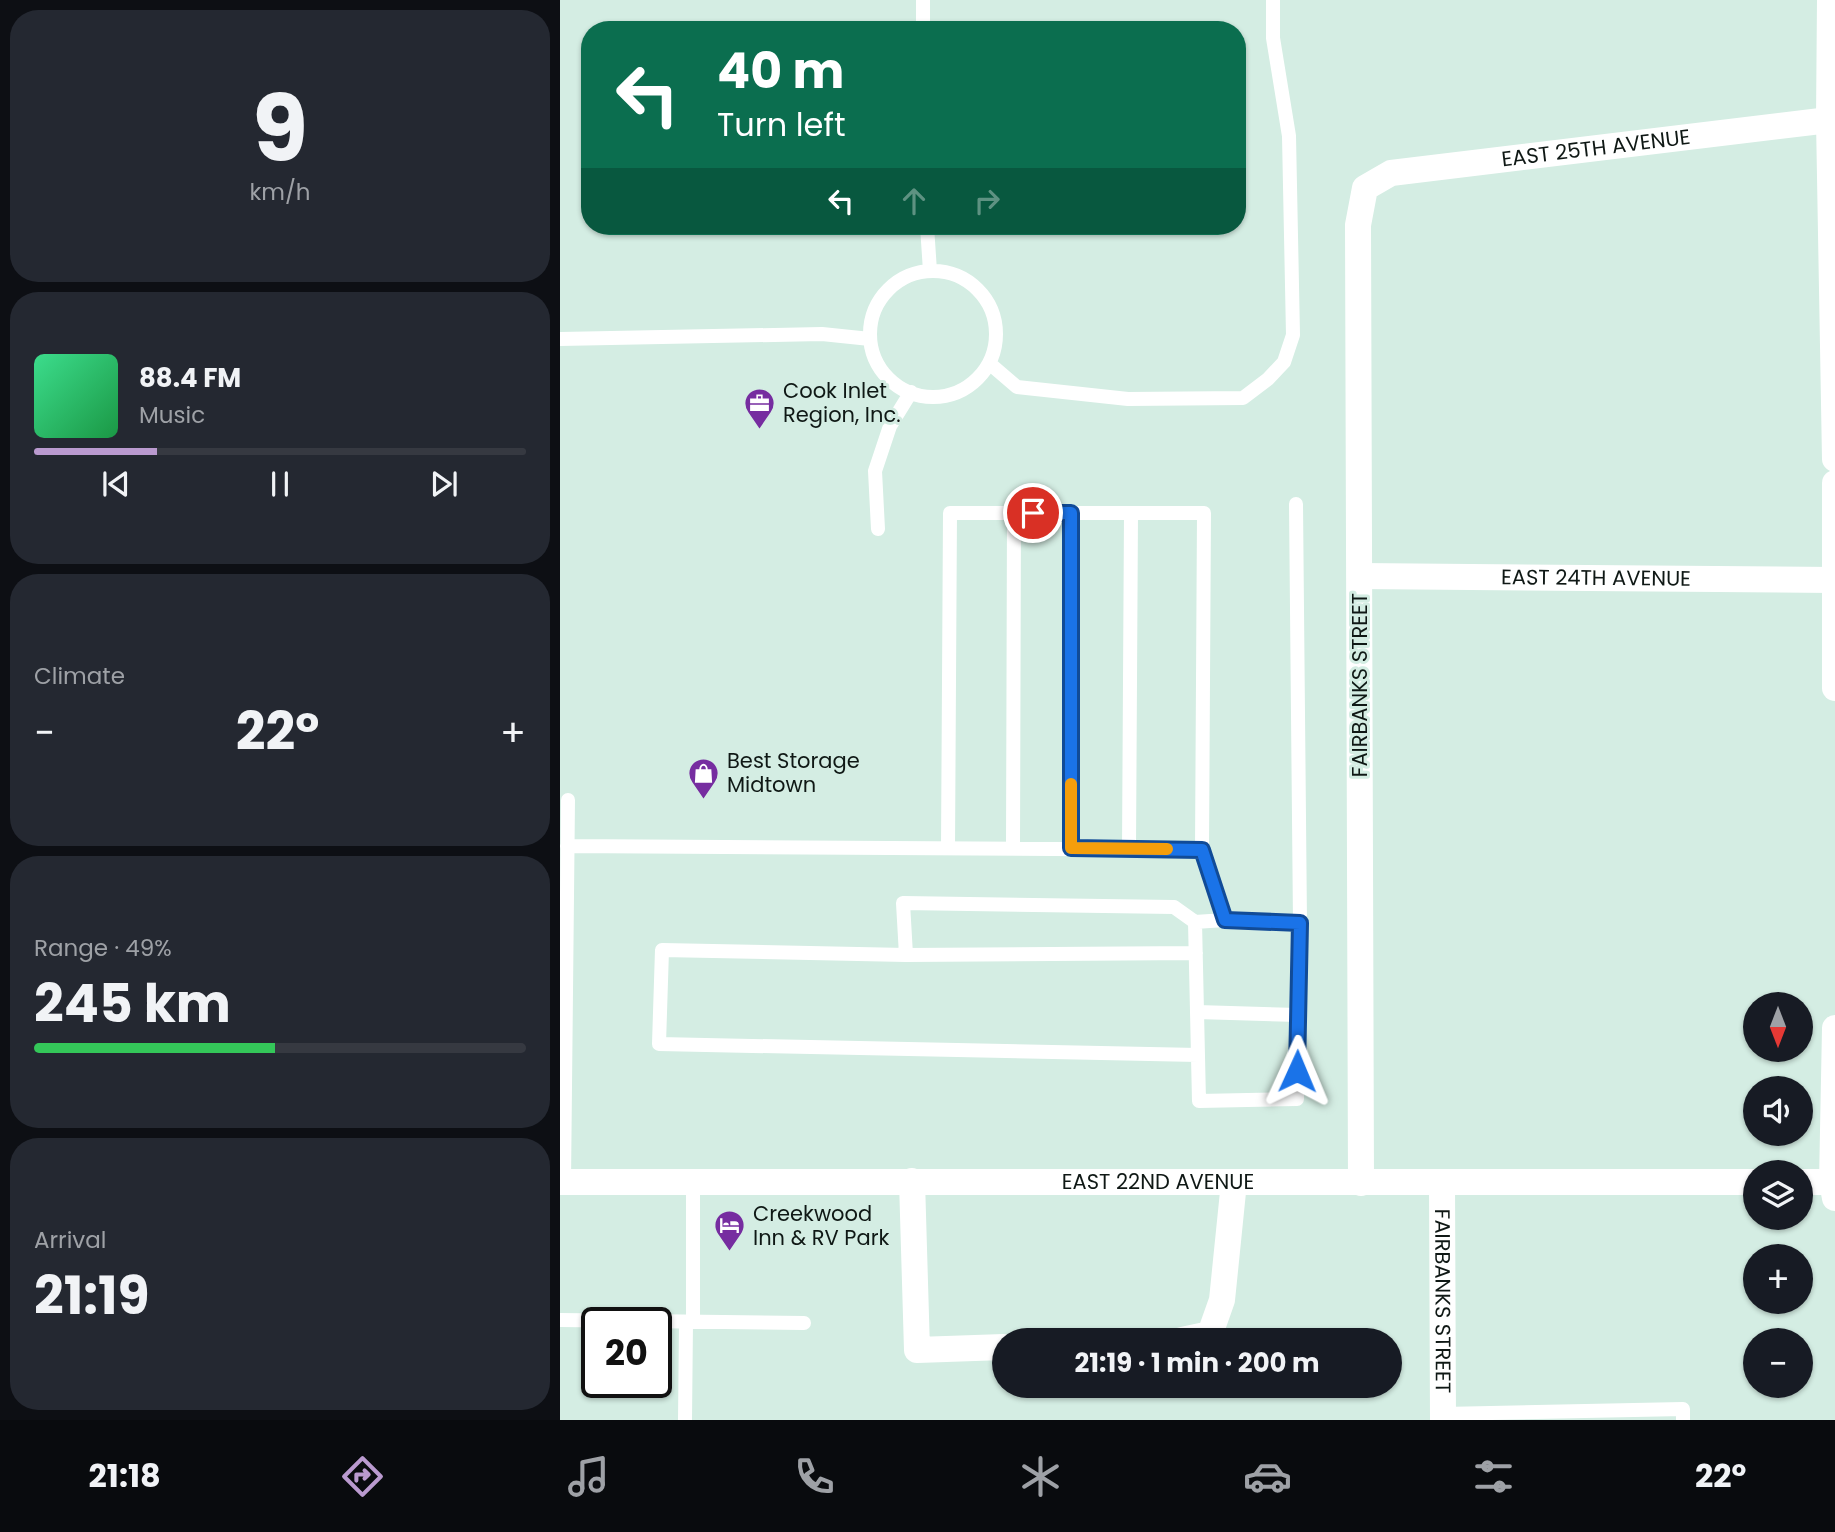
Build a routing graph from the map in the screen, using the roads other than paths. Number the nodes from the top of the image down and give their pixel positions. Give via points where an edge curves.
1 (923, 0) edge
2 (1273, 0) edge
3 (1832, 10) edge
4 (923, 21) edge
5 (1829, 121) junction
6 (1832, 156) edge
7 (1365, 188) joint
8 (928, 235) edge
9 (930, 271) junction
10 (870, 338) junction
11 (560, 339) edge
12 (989, 363) junction
13 (911, 393) junction
14 (1835, 459) edge
15 (1835, 483) edge
16 (1296, 504) dead end
17 (1014, 513) junction
18 (1071, 513) junction
19 (1131, 513) junction
20 (878, 529) dead end
21 (1360, 576) junction
22 (1834, 580) edge
23 (1835, 688) edge
24 (568, 800) dead end
25 (567, 846) junction
26 (948, 848) junction
27 (1013, 848) junction
28 (1071, 848) junction
29 (1129, 849) junction
30 (1202, 850) junction
31 (1225, 920) junction
32 (1195, 922) junction
33 (1300, 923) junction
34 (1196, 953) junction
35 (906, 955) junction
36 (1197, 1012) junction
37 (1298, 1015) junction
38 (1835, 1028) edge
39 (1198, 1055) junction
40 (912, 1181) junction
41 (562, 1182) edge
42 (693, 1182) junction
43 (1234, 1182) junction
44 (1442, 1182) junction
45 (1743, 1182) edge
46 (1361, 1183) junction
47 (1813, 1185) edge
48 (1833, 1190) edge
49 (560, 1320) edge
50 (689, 1322) junction
51 (804, 1323) dead end
52 (1212, 1328) edge
53 (992, 1347) edge
54 (1443, 1417) edge
55 (685, 1420) edge
56 (1683, 1420) edge

1 - 4 lane
2 - 12 lane via 1273,38 1289,136 1293,335 1284,362 1243,398 1143,399 1017,387
3 - 5 street
5 - 6 street
5 - 7 street, EAST 25TH AVENUE via 1391,173
6 - 14 street
7 - 21 street, FAIRBANKS STREET via 1358,225
8 - 9 lane
9 - 10 lane via 893,285 876,309
9 - 12 lane via 949,272 967,280 986,300 996,327
10 - 11 lane via 822,334
10 - 13 lane via 883,372
12 - 13 lane via 964,389 928,397
13 - 20 lane via 890,426 875,471
15 - 22 street
16 - 33 lane
17 - 18 lane
17 - 26 lane via 950,513
17 - 27 lane
18 - 19 lane
18 - 28 lane
19 - 29 lane
19 - 30 lane via 1204,513
21 - 22 street, EAST 24TH AVENUE
21 - 46 street, FAIRBANKS STREET
22 - 23 street
24 - 25 lane
25 - 26 lane
25 - 41 lane
26 - 27 lane
27 - 28 lane
28 - 29 lane
29 - 30 lane
30 - 31 lane
31 - 32 lane
31 - 33 lane
32 - 34 lane
32 - 35 lane via 1174,907 903,903
33 - 37 lane
34 - 35 lane
34 - 36 lane
35 - 39 lane via 662,950 659,1044
36 - 37 lane
36 - 39 lane
37 - 39 lane via 1297,1099 1199,1101
38 - 48 street
40 - 42 street, EAST 22ND AVENUE
40 - 43 street, EAST 22ND AVENUE
40 - 53 street via 917,1350
41 - 42 street, EAST 22ND AVENUE
42 - 50 lane
43 - 46 street, EAST 22ND AVENUE
43 - 52 street via 1222,1300
44 - 45 street, EAST 22ND AVENUE
44 - 46 street, EAST 22ND AVENUE
44 - 54 street, FAIRBANKS STREET
47 - 48 street
49 - 50 lane
50 - 51 lane
50 - 55 lane
54 - 56 lane via 1683,1409

